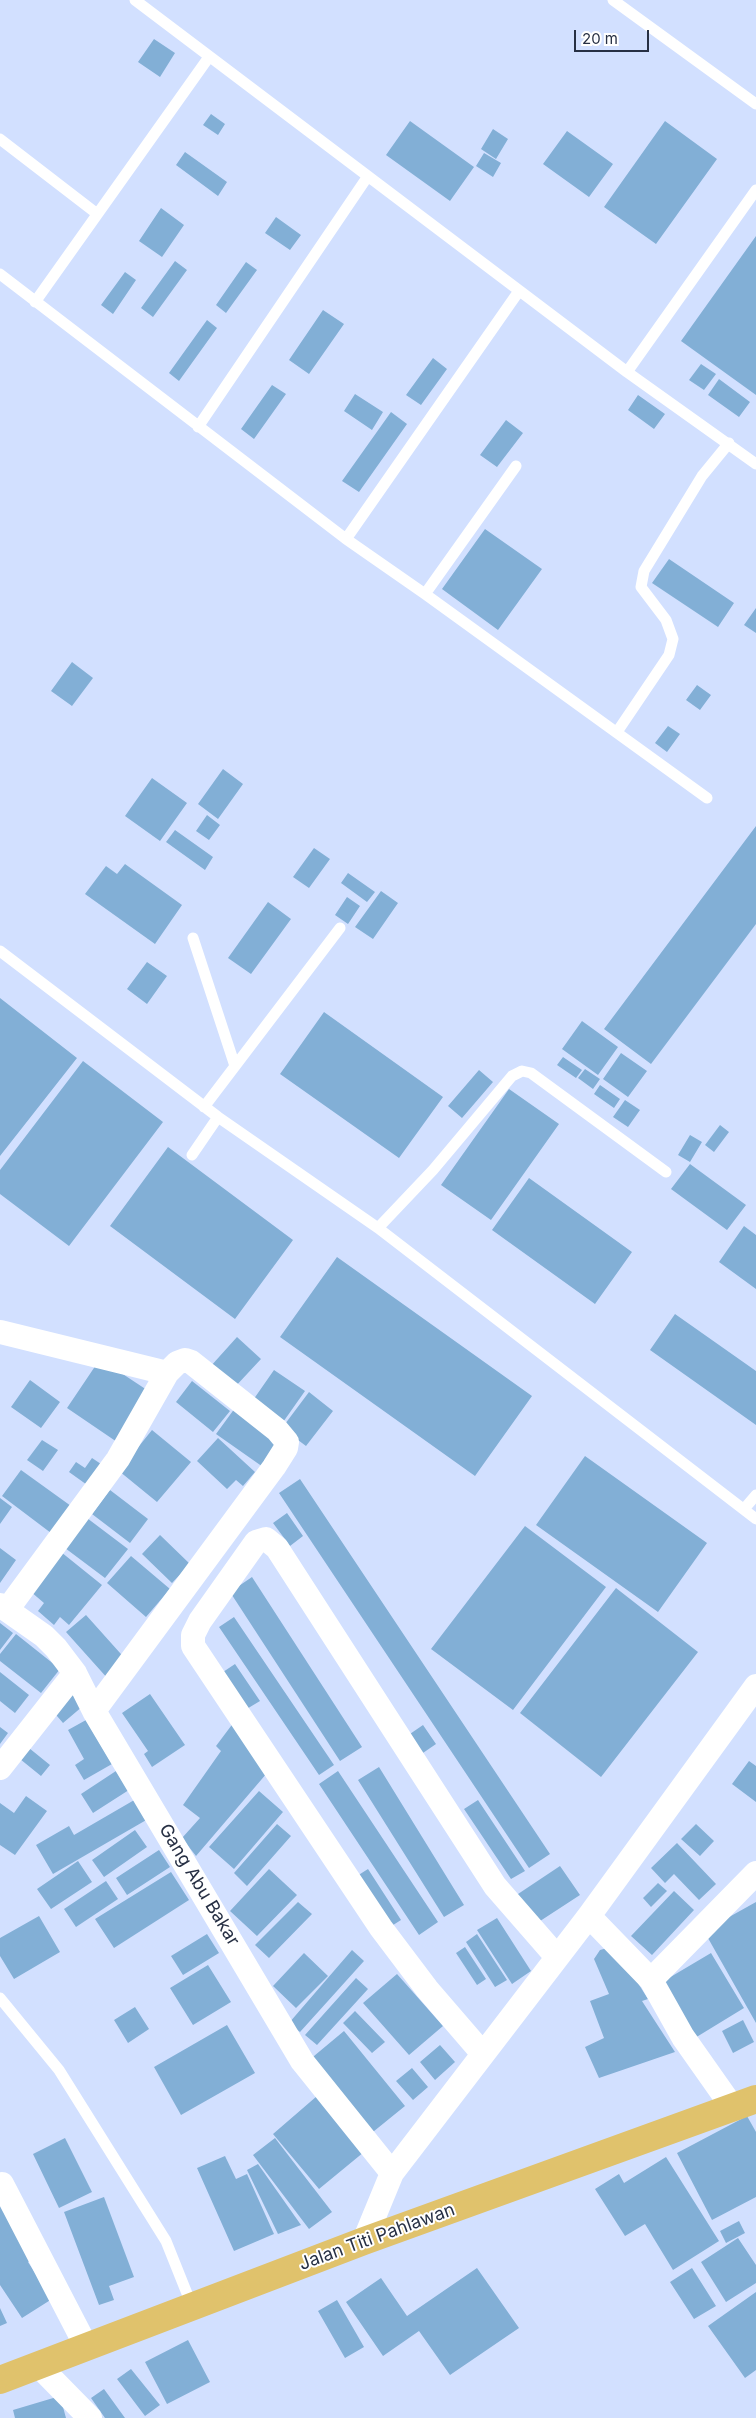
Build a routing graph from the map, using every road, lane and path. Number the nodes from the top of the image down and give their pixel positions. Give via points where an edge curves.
1 (135, 0) edge
2 (613, 0) edge
3 (209, 57) junction
4 (756, 104) edge
5 (0, 139) edge
6 (368, 176) junction
7 (756, 190) edge
8 (96, 213) junction
9 (0, 274) edge
10 (519, 291) junction
11 (35, 302) junction
12 (627, 372) junction
13 (198, 427) junction
14 (729, 443) junction
15 (756, 464) edge
16 (516, 466) dead end
17 (346, 539) junction
18 (425, 594) junction
19 (617, 732) junction
20 (707, 798) dead end
21 (340, 928) dead end
22 (194, 938) dead end
23 (0, 951) edge
24 (235, 1066) junction
25 (204, 1107) junction
26 (218, 1118) junction
27 (192, 1155) dead end
28 (666, 1172) dead end
29 (378, 1228) junction
30 (0, 1332) edge
31 (167, 1373) junction
32 (756, 1495) edge
33 (744, 1509) junction
34 (756, 1519) edge
35 (4, 1607) edge
36 (75, 1673) junction
37 (756, 1686) edge
38 (94, 1711) junction
39 (0, 1768) edge
40 (756, 1873) edge
41 (589, 1916) junction
42 (556, 1956) junction
43 (650, 1980) junction
44 (0, 1998) edge
45 (483, 2054) junction
46 (744, 2104) edge
47 (392, 2174) junction
48 (2, 2184) dead end
49 (364, 2241) junction
50 (192, 2306) junction
51 (86, 2346) junction
52 (38, 2365) junction
53 (0, 2380) edge
54 (90, 2418) edge

1 - 3 lane
2 - 4 lane
3 - 6 lane
3 - 8 lane
5 - 8 lane
6 - 10 lane
6 - 13 lane
7 - 12 lane
8 - 11 lane
9 - 11 lane
10 - 12 lane
10 - 17 lane
11 - 13 lane
12 - 14 lane
13 - 17 lane
14 - 15 lane
14 - 19 lane via 702,476 641,578 641,587 666,620 672,647
16 - 18 lane
17 - 18 lane
18 - 19 lane
19 - 20 lane
21 - 24 lane
22 - 24 lane
23 - 25 lane
24 - 25 lane
25 - 26 lane
26 - 27 lane
26 - 29 lane
28 - 29 lane via 531,1073 522,1071 512,1076 433,1170
29 - 33 lane
30 - 31 street
31 - 35 street via 118,1459
31 - 38 street via 177,1363 192,1362 277,1430 286,1439 286,1448
32 - 33 lane
33 - 34 lane
35 - 36 street, Gang Abu Bakar via 50,1642
36 - 38 street, Gang Abu Bakar
36 - 39 street
37 - 41 street
38 - 47 street, Gang Abu Bakar via 302,2061
40 - 43 street
41 - 42 street
41 - 43 street
42 - 45 street
42 - 45 street via 495,1886 277,1548 266,1539 256,1542 200,1622 193,1646 381,1928 427,1989
43 - 46 street via 683,2037
44 - 50 lane via 59,2070 166,2241
45 - 47 street
46 - 49 main road, Jalan Titi Pahlawan
47 - 49 street
48 - 51 street
49 - 50 main road, Jalan Titi Pahlawan
50 - 51 main road, Jalan Titi Pahlawan
51 - 52 main road, Jalan Titi Pahlawan
52 - 53 main road, Jalan Titi Pahlawan
52 - 54 street

